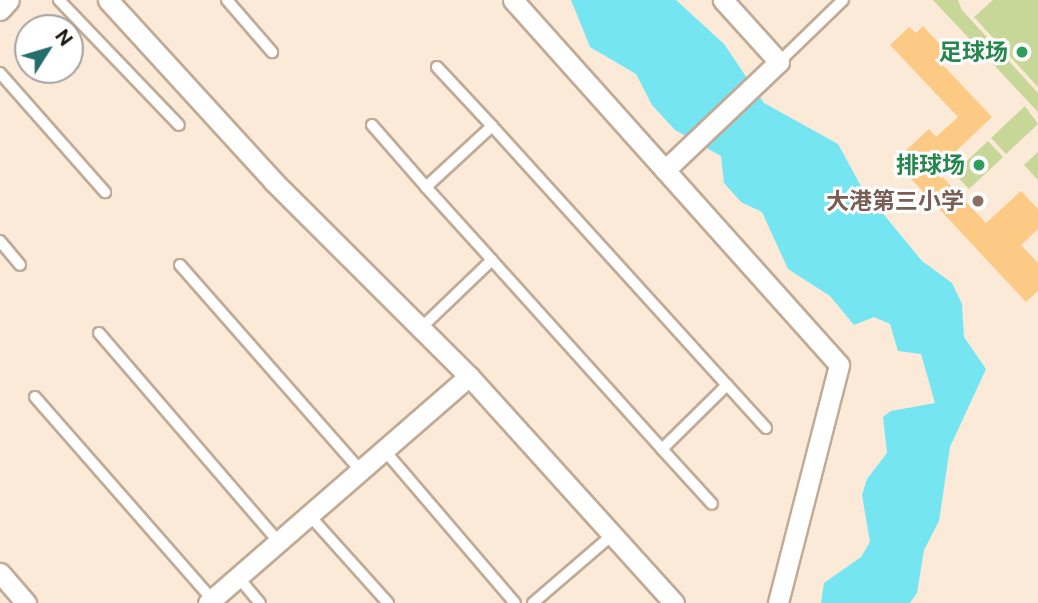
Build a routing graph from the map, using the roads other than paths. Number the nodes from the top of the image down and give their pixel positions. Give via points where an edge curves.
1 (9, 0) edge
2 (59, 0) edge
3 (108, 0) edge
4 (227, 0) edge
5 (513, 0) edge
6 (723, 0) edge
7 (843, 0) edge
8 (0, 10) edge
9 (272, 52) dead end
10 (779, 62) junction
11 (437, 67) dead end
12 (0, 73) edge
13 (179, 125) dead end
14 (372, 125) dead end
15 (492, 126) junction
16 (666, 170) junction
17 (426, 187) junction
18 (105, 192) dead end
19 (0, 241) edge
20 (492, 260) junction
21 (20, 265) dead end
22 (180, 265) dead end
23 (421, 328) junction
24 (99, 333) dead end
25 (469, 376) junction
26 (727, 385) junction
27 (35, 397) dead end
28 (766, 428) dead end
29 (662, 449) junction
30 (385, 451) junction
31 (362, 472) junction
32 (712, 504) dead end
33 (310, 516) junction
34 (612, 535) junction
35 (279, 542) junction
36 (0, 573) edge
37 (238, 577) junction
38 (210, 601) edge
39 (26, 603) edge
40 (260, 603) edge
41 (388, 603) edge
42 (515, 603) edge
43 (533, 603) edge
44 (674, 603) edge
45 (778, 603) edge

1 - 8 street
2 - 13 lane
3 - 23 street via 273,181
4 - 9 lane
5 - 16 street
6 - 10 street
7 - 10 lane
10 - 16 street
11 - 15 lane
12 - 18 lane
14 - 17 lane
15 - 17 lane
15 - 26 lane
16 - 45 street via 839,365
17 - 20 lane
19 - 21 lane
20 - 23 lane
20 - 29 lane
22 - 31 lane
23 - 25 street
24 - 35 lane
25 - 30 street
25 - 34 street
26 - 28 lane
26 - 29 lane
27 - 38 lane
29 - 32 lane
30 - 31 street
30 - 42 lane
31 - 33 street
33 - 35 street
33 - 41 lane
34 - 43 lane
34 - 44 street
35 - 37 street
36 - 39 street
37 - 38 street
37 - 40 lane

